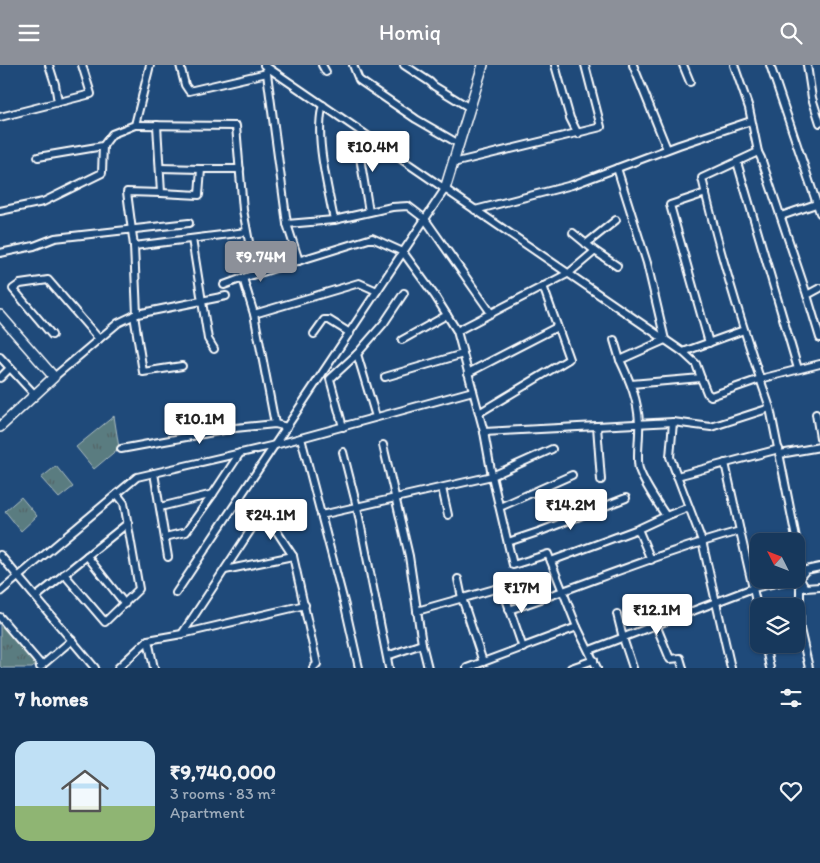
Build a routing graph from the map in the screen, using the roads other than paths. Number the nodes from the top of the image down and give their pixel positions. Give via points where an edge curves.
1 (48, 65) edge
2 (82, 65) edge
3 (150, 65) edge
4 (180, 65) edge
5 (322, 65) edge
6 (353, 65) edge
7 (404, 65) edge
8 (484, 65) edge
9 (555, 65) edge
10 (585, 65) edge
11 (633, 65) edge
12 (683, 65) edge
13 (734, 65) edge
14 (770, 65) edge
15 (807, 65) edge
16 (266, 68) edge
17 (326, 73) dead end
18 (690, 83) dead end
19 (58, 102) junction
20 (323, 105) junction
21 (470, 108) junction
22 (0, 117) edge
23 (752, 121) junction
24 (820, 123) edge
25 (135, 125) junction
26 (157, 125) junction
27 (363, 133) junction
28 (578, 134) junction
29 (459, 144) junction
30 (103, 146) junction
31 (667, 149) junction
32 (758, 152) junction
33 (38, 157) dead end
34 (737, 162) junction
35 (453, 163) junction
36 (160, 168) junction
37 (617, 168) junction
38 (201, 169) junction
39 (240, 169) junction
40 (445, 189) junction
41 (161, 193) junction
42 (706, 193) junction
43 (818, 203) edge
44 (475, 210) junction
45 (0, 211) edge
46 (368, 212) junction
47 (820, 213) edge
48 (781, 217) junction
49 (425, 219) junction
50 (334, 220) junction
51 (616, 220) dead end
52 (189, 223) dead end
53 (287, 224) junction
54 (131, 228) junction
55 (246, 232) junction
56 (573, 233) dead end
57 (192, 239) junction
58 (586, 243) junction
59 (134, 246) junction
60 (403, 251) junction
61 (595, 251) junction
62 (0, 253) edge
63 (299, 261) junction
64 (617, 266) dead end
65 (569, 273) junction
66 (255, 274) junction
67 (243, 278) junction
68 (224, 285) dead end
69 (543, 286) junction
70 (820, 288) edge
71 (377, 291) junction
72 (404, 293) dead end
73 (807, 295) junction
74 (226, 296) dead end
75 (202, 301) junction
76 (491, 313) junction
77 (254, 314) junction
78 (0, 315) edge
79 (136, 315) junction
80 (447, 315) junction
81 (557, 327) junction
82 (744, 330) junction
83 (457, 331) junction
84 (350, 333) junction
85 (314, 334) dead end
86 (52, 335) dead end
87 (820, 338) edge
88 (99, 339) junction
89 (402, 340) dead end
90 (614, 340) dead end
91 (665, 340) junction
92 (709, 343) junction
93 (214, 349) dead end
94 (683, 352) junction
95 (357, 354) junction
96 (463, 354) junction
97 (0, 357) edge
98 (620, 360) junction
99 (820, 364) edge
100 (182, 367) dead end
101 (10, 368) junction
102 (798, 369) junction
103 (468, 373) junction
104 (54, 377) junction
105 (385, 377) dead end
106 (0, 378) edge
107 (701, 378) junction
108 (760, 379) junction
109 (631, 384) junction
110 (473, 391) junction
111 (35, 395) junction
112 (770, 408) junction
113 (479, 413) junction
114 (816, 414) dead end
115 (376, 417) junction
116 (673, 422) junction
117 (275, 424) junction
118 (639, 424) junction
119 (597, 426) junction
120 (0, 427) edge
121 (287, 427) junction
122 (343, 427) junction
123 (484, 432) junction
124 (301, 438) junction
125 (820, 438) edge
126 (275, 445) junction
127 (383, 445) dead end
128 (820, 447) edge
129 (122, 449) dead end
130 (552, 449) dead end
131 (342, 452) dead end
132 (780, 452) junction
133 (240, 453) junction
134 (725, 463) junction
135 (154, 473) junction
136 (572, 475) dead end
137 (492, 476) junction
138 (677, 476) junction
139 (601, 480) dead end
140 (442, 488) junction
141 (117, 494) junction
142 (213, 494) junction
143 (626, 497) dead end
144 (396, 499) junction
145 (160, 507) junction
146 (358, 507) junction
147 (500, 507) junction
148 (689, 507) junction
149 (321, 515) junction
150 (448, 515) dead end
151 (666, 517) junction
152 (128, 523) junction
153 (638, 529) junction
154 (740, 531) junction
155 (795, 533) edge
156 (165, 537) junction
157 (702, 541) junction
158 (508, 542) junction
159 (0, 555) edge
160 (87, 556) junction
161 (294, 556) junction
162 (168, 557) dead end
163 (651, 559) junction
164 (551, 561) junction
165 (820, 567) edge
166 (225, 570) junction
167 (805, 571) edge
168 (64, 574) junction
169 (750, 575) edge
170 (18, 577) junction
171 (458, 579) dead end
172 (805, 587) edge
173 (820, 587) edge
174 (753, 588) joint
175 (798, 588) edge
176 (0, 592) edge
177 (563, 592) junction
178 (176, 593) dead end
179 (36, 597) junction
180 (462, 598) junction
181 (755, 598) edge
182 (716, 603) junction
183 (125, 604) junction
184 (305, 605) junction
185 (509, 610) junction
186 (417, 611) junction
187 (617, 614) dead end
188 (0, 617) edge
189 (656, 625) junction
190 (578, 627) junction
191 (182, 634) junction
192 (623, 638) junction
193 (72, 640) junction
194 (148, 640) junction
195 (422, 644) junction
196 (523, 647) junction
197 (590, 650) junction
198 (767, 653) edge
199 (387, 656) junction
200 (594, 660) junction
201 (483, 662) junction
202 (40, 667) edge
203 (96, 668) edge
204 (118, 668) edge
205 (154, 668) edge
206 (313, 668) edge
207 (358, 668) edge
208 (390, 668) edge
209 (428, 668) edge
210 (468, 668) edge
211 (571, 668) edge
212 (597, 668) edge
213 (633, 668) edge
214 (683, 668) edge
215 (731, 668) edge
216 (770, 668) edge
217 (809, 668) edge

1 - 19 street
2 - 19 street via 91,94
3 - 25 street
4 - 16 street via 189,91
5 - 17 street
6 - 29 street via 359,80
7 - 21 street
8 - 21 street
9 - 28 street via 570,118
10 - 28 street via 601,127
11 - 31 street
12 - 18 street
13 - 23 street
14 - 43 street
15 - 24 street
16 - 20 street
16 - 53 street
19 - 22 street
20 - 27 street
20 - 50 street via 319,119 320,139
21 - 29 street
23 - 31 street
23 - 32 street
25 - 26 street
25 - 30 street via 112,134
26 - 36 street
26 - 39 street via 236,126
27 - 40 street
27 - 46 street via 358,145
28 - 35 street
29 - 35 street
30 - 33 street
30 - 45 street via 102,173 43,202
31 - 37 street
32 - 34 street
32 - 48 street
34 - 42 street via 702,178
34 - 102 street
35 - 40 street
36 - 38 street
36 - 41 street
37 - 44 street via 572,185
37 - 91 street via 647,263
38 - 39 street
38 - 41 street via 198,195
39 - 55 street
40 - 44 street
40 - 49 street
41 - 54 street via 127,193
42 - 82 street
42 - 92 street via 670,205
43 - 47 street
43 - 48 street
44 - 65 street
46 - 49 street via 408,206
46 - 50 street
48 - 73 street
49 - 60 street
49 - 76 street
50 - 53 street
51 - 58 street
52 - 54 street
53 - 63 street
54 - 59 street
54 - 62 street via 55,238
55 - 57 street
55 - 66 street
56 - 58 street
57 - 59 street
57 - 75 street
58 - 61 street
59 - 79 street
60 - 63 street via 372,238
60 - 71 street
60 - 80 street
61 - 64 street
61 - 65 street
63 - 66 street
65 - 69 street
65 - 91 street
66 - 67 street
67 - 68 street
67 - 77 street
69 - 76 street
69 - 81 street
70 - 73 street
71 - 77 street via 359,283
71 - 84 street
72 - 95 street
73 - 87 street
74 - 75 street
75 - 79 street
75 - 93 street via 208,339
76 - 83 street
77 - 117 street
78 - 104 street
79 - 88 street via 118,323
79 - 100 street via 143,372
80 - 83 street
80 - 89 street
81 - 103 street
81 - 113 street via 569,359
82 - 92 street
82 - 108 street
83 - 96 street
84 - 85 street via 329,320 324,321
84 - 121 street
86 - 88 street via 12,289 20,284 48,280
88 - 104 street
90 - 98 street
91 - 94 street
91 - 98 street
92 - 94 street
94 - 107 street via 696,364
95 - 115 street
95 - 122 street via 330,379
96 - 103 street
96 - 105 street
97 - 101 street
98 - 109 street
99 - 102 street
101 - 106 street
101 - 111 street
102 - 108 street
103 - 110 street
104 - 111 street
107 - 108 street via 711,396
107 - 109 street
108 - 112 street
109 - 118 street
110 - 113 street
110 - 115 street
111 - 120 street
112 - 116 street via 711,427
112 - 132 street
113 - 123 street
114 - 125 street
115 - 122 street
116 - 118 street
116 - 138 street via 670,457
117 - 121 street
117 - 129 street via 235,428
118 - 119 street
118 - 151 street via 639,467
119 - 123 street
119 - 139 street
121 - 126 street
122 - 124 street
123 - 137 street
124 - 126 street
124 - 149 street
126 - 133 street
126 - 178 street
127 - 144 street
128 - 132 street
130 - 137 street
131 - 146 street
132 - 134 street
132 - 155 street
133 - 135 street
133 - 142 street
134 - 138 street
134 - 154 street
135 - 141 street via 137,477
135 - 145 street
136 - 147 street
137 - 140 street
137 - 147 street
138 - 148 street
140 - 144 street
140 - 150 street
141 - 152 street via 124,503
141 - 170 street
142 - 145 street
142 - 156 street via 186,532
143 - 158 street
144 - 146 street
144 - 186 street
145 - 156 street
146 - 149 street
146 - 199 street
147 - 158 street
148 - 151 street
148 - 157 street
149 - 207 street
151 - 153 street
152 - 160 street
152 - 183 street via 139,589
153 - 163 street
153 - 164 street
154 - 157 street
154 - 169 street
156 - 162 street
157 - 163 street
157 - 182 street
158 - 164 street via 513,565 548,554
159 - 170 street
160 - 168 street
160 - 183 street
161 - 166 street
161 - 166 street via 260,516
161 - 184 street
163 - 177 street
164 - 177 street
165 - 167 street
166 - 191 street
168 - 179 street
168 - 183 street via 105,622
170 - 176 street
170 - 179 street
171 - 180 street
172 - 173 street
174 - 181 street
174 - 182 street
175 - 217 street via 800,629
177 - 185 street
177 - 190 street
179 - 193 street
180 - 185 street via 502,587
180 - 186 street
180 - 201 street
182 - 189 street
182 - 215 street
184 - 191 street
184 - 206 street via 317,664
185 - 196 street
186 - 195 street
187 - 192 street
188 - 202 street
189 - 192 street
189 - 214 street via 670,659 680,659
190 - 196 street
190 - 197 street
191 - 194 street
192 - 197 street
192 - 213 street
193 - 202 street
193 - 203 street
194 - 204 street
194 - 205 street
195 - 199 street
195 - 209 street
196 - 201 street
197 - 200 street
198 - 216 street
199 - 208 street
200 - 211 street
200 - 212 street
201 - 210 street

